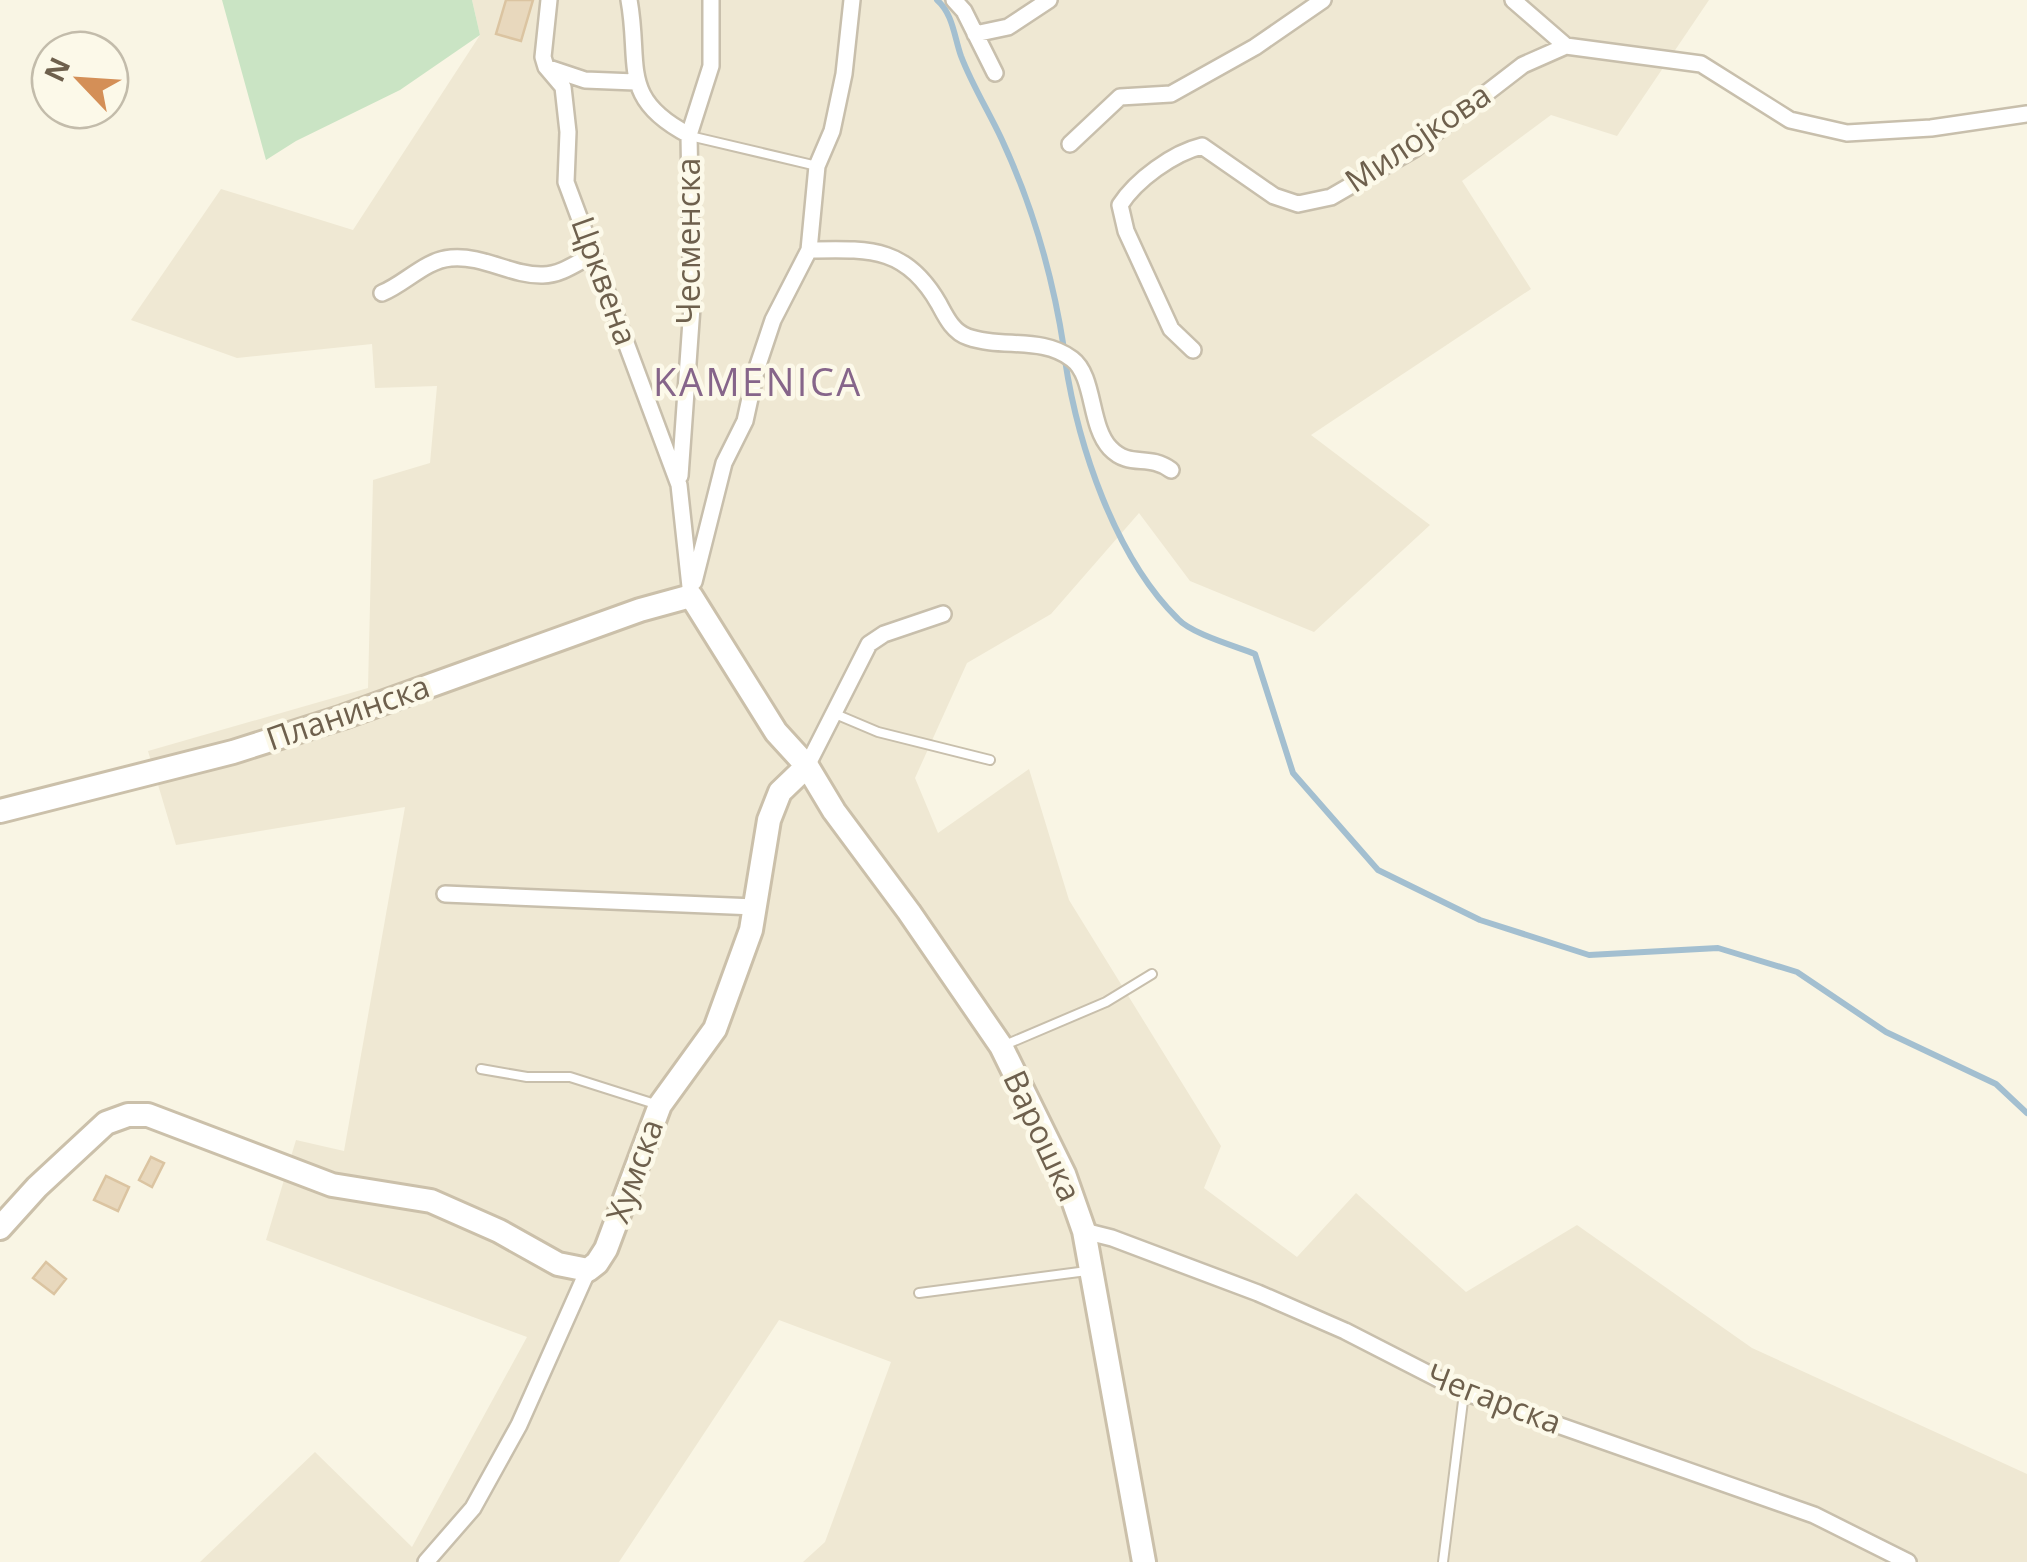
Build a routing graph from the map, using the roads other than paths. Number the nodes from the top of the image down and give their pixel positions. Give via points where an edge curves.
1 (549, 0) edge
2 (629, 0) edge
3 (712, 0) edge
4 (852, 0) edge
5 (954, 0) edge
6 (1049, 0) edge
7 (1323, 0) edge
8 (1514, 0) edge
9 (975, 34) junction
10 (1566, 46) junction
11 (546, 67) junction
12 (995, 73) dead end
13 (634, 82) junction
14 (2027, 114) edge
15 (689, 135) junction
16 (1070, 144) dead end
17 (816, 166) junction
18 (809, 250) junction
19 (594, 254) junction
20 (382, 294) dead end
21 (1192, 350) dead end
22 (1171, 470) dead end
23 (679, 485) junction
24 (691, 596) junction
25 (942, 614) dead end
26 (832, 713) junction
27 (990, 760) dead end
28 (806, 766) junction
29 (0, 810) edge
30 (445, 894) dead end
31 (755, 907) junction
32 (1152, 974) dead end
33 (1001, 1046) junction
34 (481, 1069) dead end
35 (660, 1105) junction
36 (0, 1228) edge
37 (1084, 1231) junction
38 (588, 1270) junction
39 (1092, 1270) junction
40 (918, 1293) dead end
41 (1464, 1392) junction
42 (426, 1562) edge
43 (1144, 1562) edge
44 (1443, 1562) edge
45 (1908, 1562) edge

1 - 11 street, Црквена
2 - 13 street
3 - 15 street, Чесменска via 711,66
4 - 17 street via 832,131
5 - 9 street
6 - 9 street via 1008,27
7 - 16 street via 1171,94 1120,97
8 - 10 street
9 - 12 street
10 - 14 street via 1701,64 1790,120 1847,133
10 - 21 street, Милојкова via 1523,65 1414,149 1332,197 1298,204 1274,196 1202,146 1129,192 1120,205 1126,231 1171,328
11 - 13 street via 585,80
11 - 19 street, Црквена via 563,88 566,182
13 - 15 street via 667,124
15 - 17 lane
15 - 23 street, Чесменска via 692,307
17 - 18 street
18 - 22 street via 865,249 900,259 927,282 954,328 966,336 1037,345 1076,361 1100,436 1113,452 1128,460 1157,460
18 - 24 street via 774,320 745,421 724,463
19 - 20 street via 544,275 447,258
19 - 23 street, Црквена
23 - 24 street, Црквена
24 - 28 street, Црквена via 776,732
24 - 29 street, Планинска via 233,752
25 - 26 street via 869,644
26 - 27 lane via 878,732
26 - 28 street
28 - 31 street, Хумска via 780,792 769,820
28 - 33 street, Варошка
30 - 31 street
31 - 35 street, Хумска via 715,1029
32 - 33 lane via 1106,1002
33 - 37 street, Варошка via 1064,1174
34 - 35 lane via 570,1077
35 - 38 street, Хумска via 606,1249
36 - 38 street via 106,1123 148,1115 332,1184 431,1201 558,1264
37 - 39 street, Варошка
37 - 41 street, Чегарска via 1258,1293
38 - 42 street, Хумска via 519,1425 472,1508
39 - 40 lane
39 - 43 street, Варошка
41 - 44 lane
41 - 45 street, Чегарска via 1814,1516

